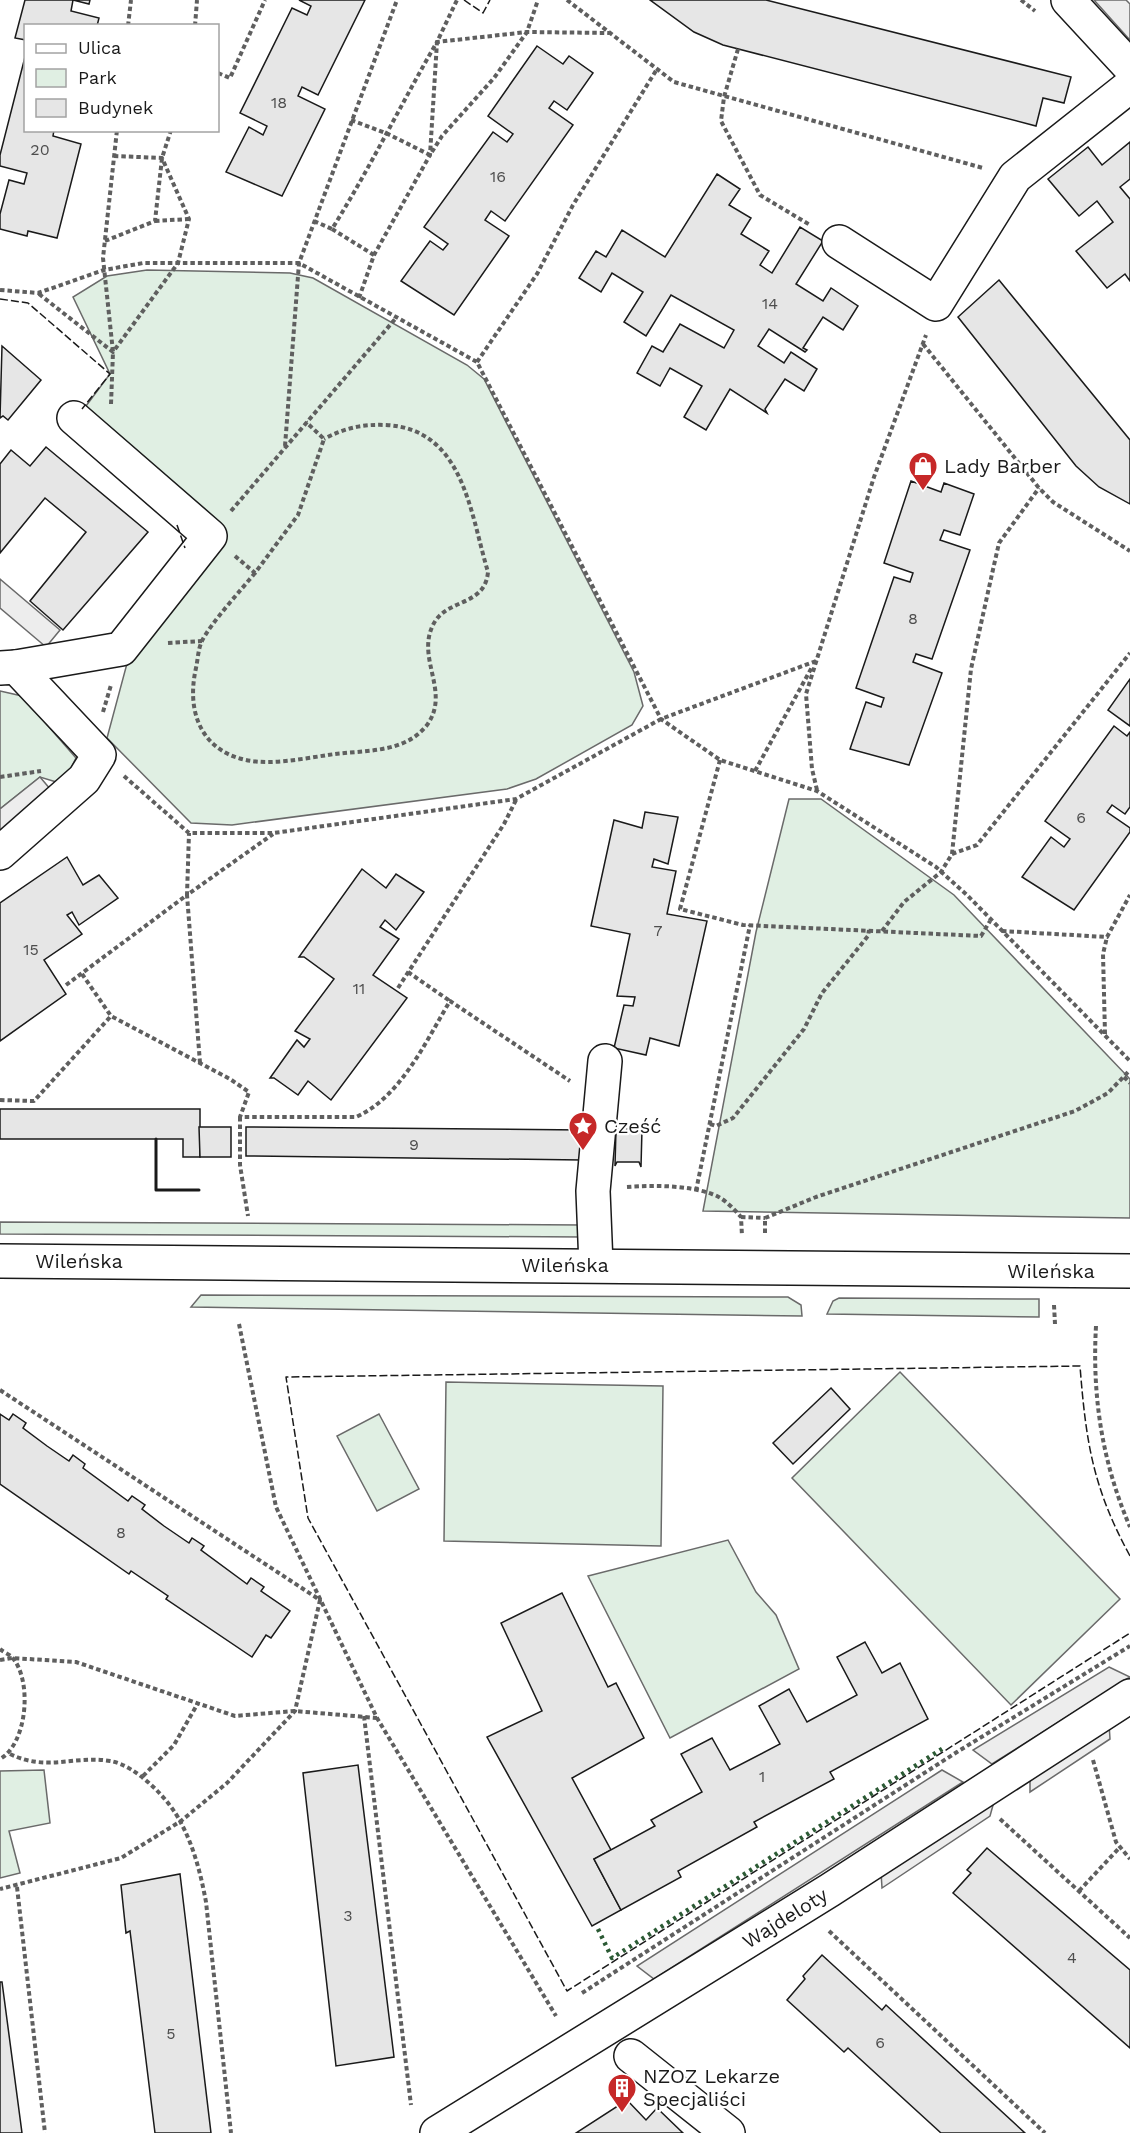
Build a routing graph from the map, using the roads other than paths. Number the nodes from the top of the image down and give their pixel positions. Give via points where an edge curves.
1 (1068, 0) edge
2 (1130, 67) edge
3 (1130, 86) edge
4 (839, 242) road end
5 (74, 418) dead end
6 (8, 668) edge
7 (0, 853) edge
8 (605, 1061) dead end
9 (0, 1261) edge
10 (596, 1265) junction
11 (1130, 1271) edge
12 (1130, 1696) edge
13 (631, 2056) dead end
14 (436, 2133) edge
15 (728, 2133) edge

1 - 2 street
3 - 4 street via 1015,177 936,304
5 - 6 street via 210,536 121,649
6 - 7 street via 99,755 84,779
8 - 10 street via 593,1191
9 - 10 street, Wileńska
10 - 11 street, Wileńska
12 - 14 street, Wajdeloty via 830,1890
13 - 15 street

